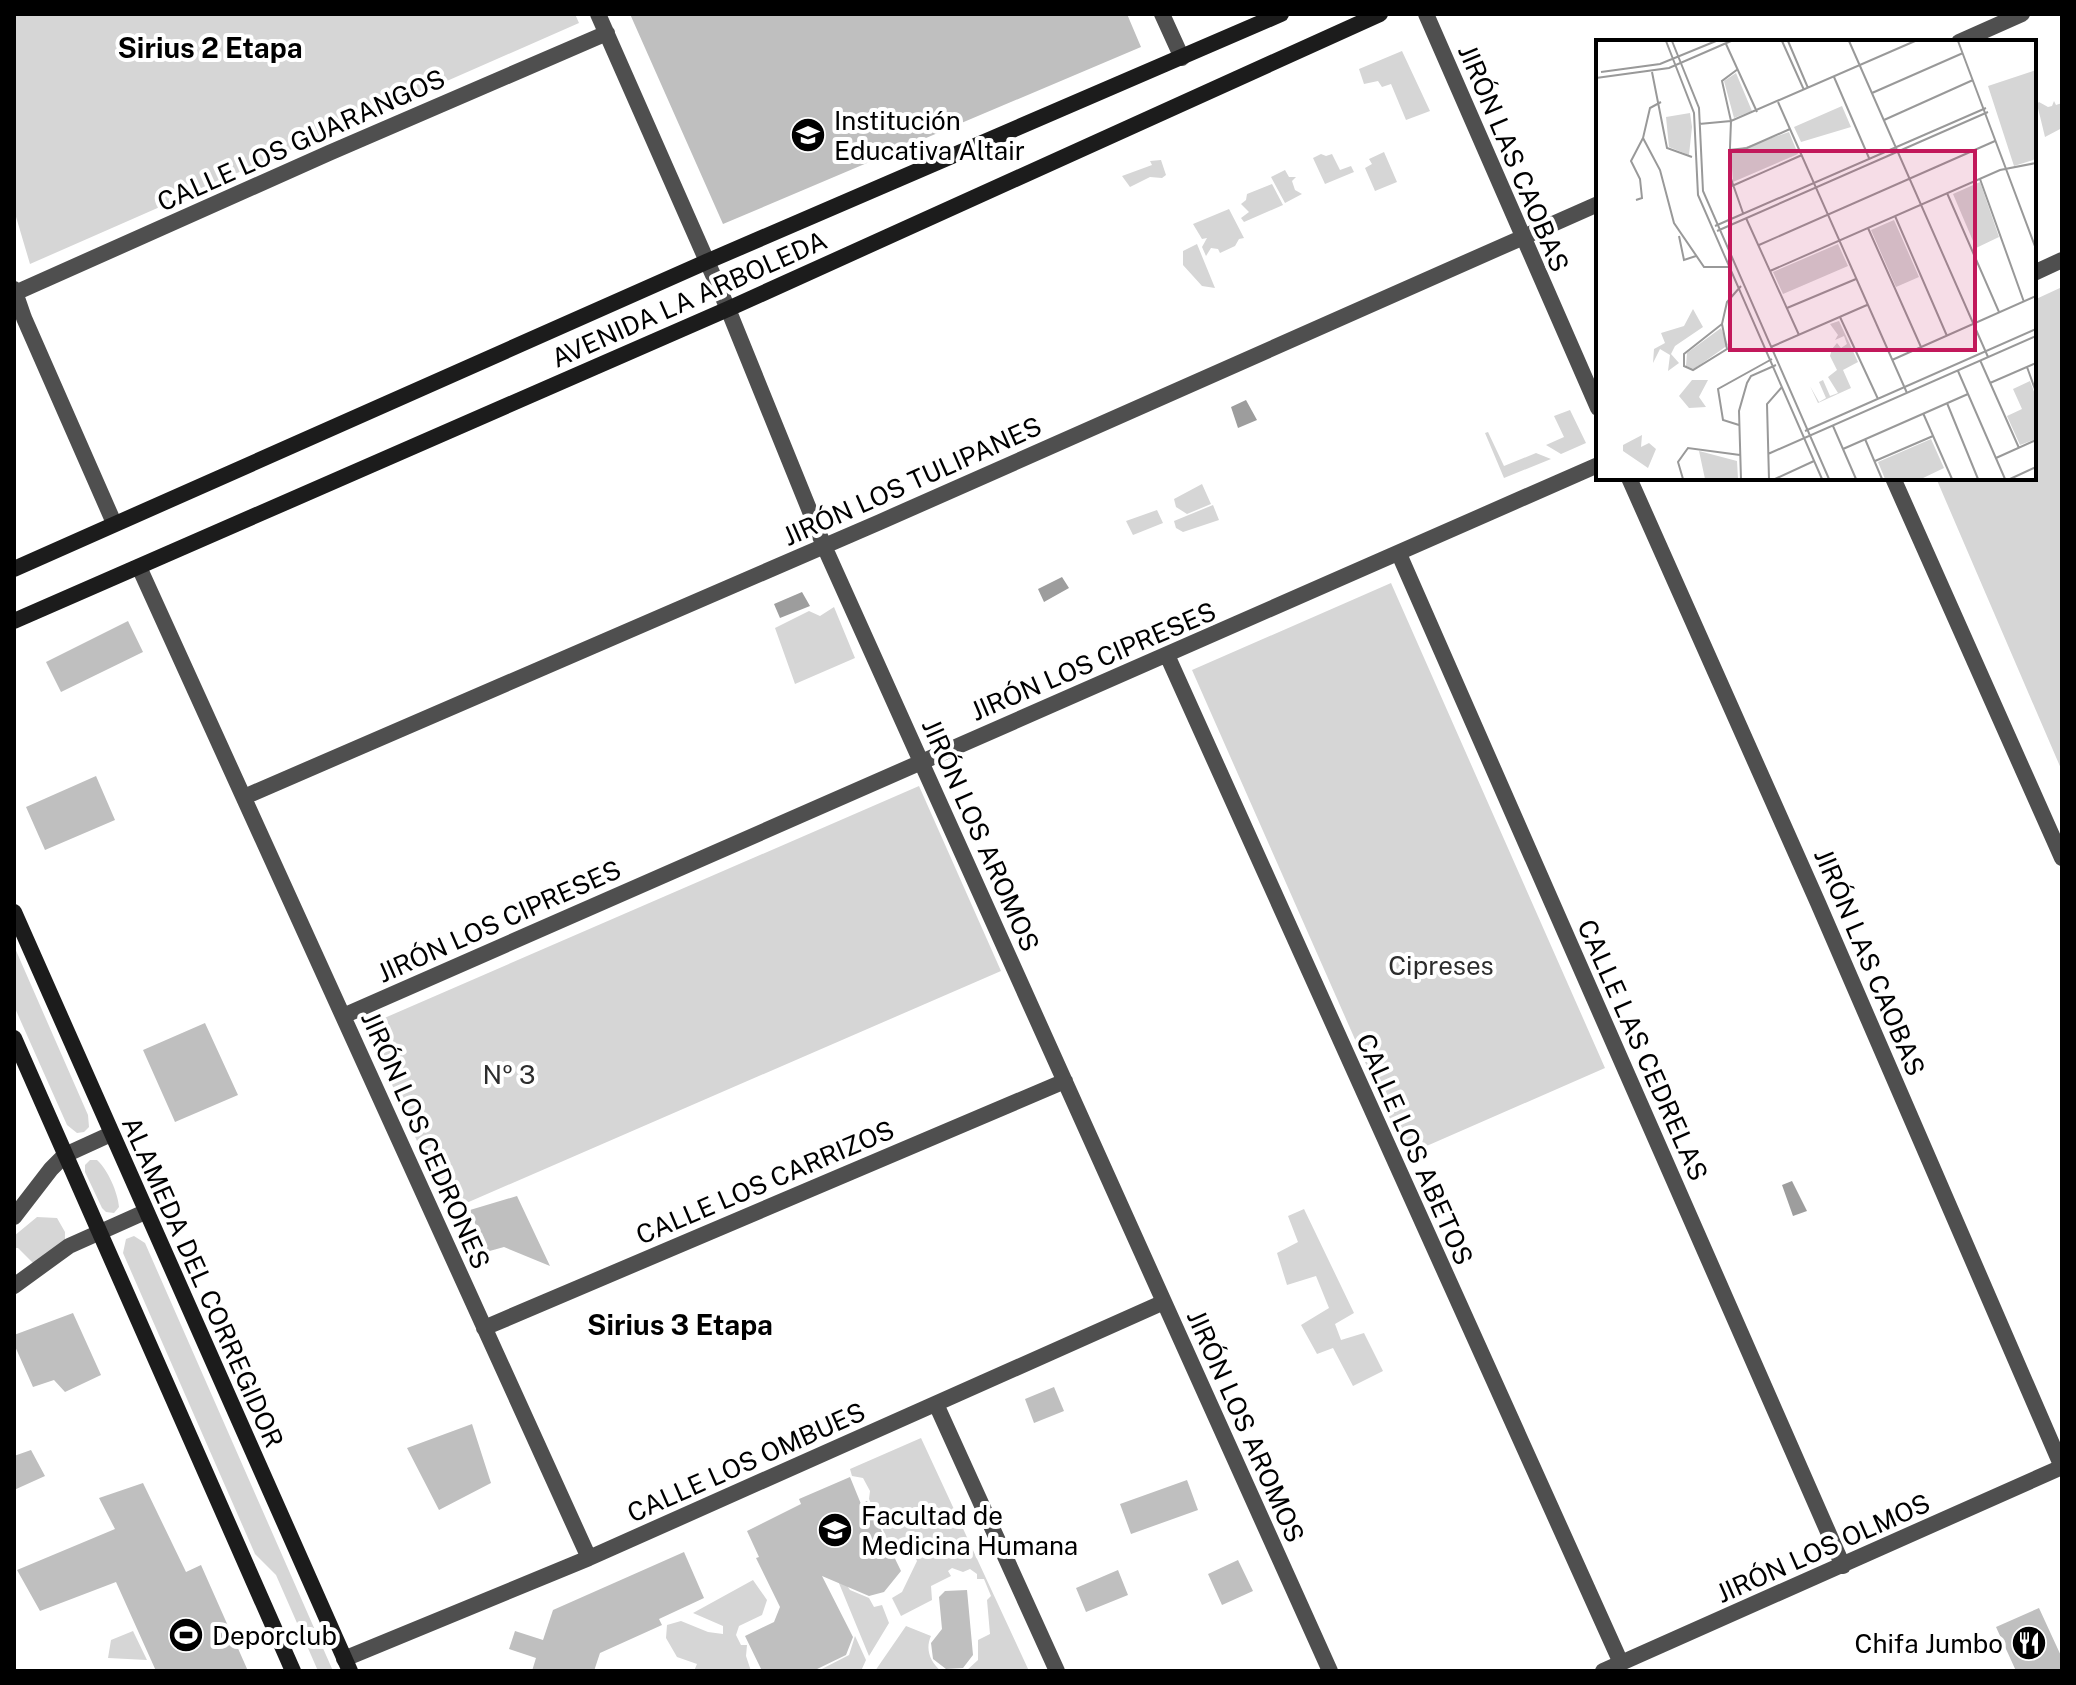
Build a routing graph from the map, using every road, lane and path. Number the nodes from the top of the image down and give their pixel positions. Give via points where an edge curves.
1 (598, 14) edge
2 (1162, 14) edge
3 (1281, 14) edge
4 (1380, 14) edge
5 (1426, 14) edge
6 (2022, 14) edge
7 (607, 33) junction
8 (1964, 40) edge
9 (1182, 58) junction
10 (1596, 205) edge
11 (1522, 239) junction
12 (2062, 260) edge
13 (706, 262) junction
14 (2036, 272) edge
15 (14, 291) edge
16 (728, 309) junction
17 (1596, 404) edge
18 (1596, 466) edge
19 (1630, 480) edge
20 (1894, 480) edge
21 (114, 523) junction
22 (824, 546) junction
23 (1399, 554) junction
24 (139, 567) junction
25 (14, 569) edge
26 (14, 621) edge
27 (1167, 655) junction
28 (921, 761) junction
29 (244, 797) junction
30 (2062, 858) edge
31 (14, 912) edge
32 (343, 1016) junction
33 (14, 1038) edge
34 (1065, 1081) junction
35 (111, 1134) junction
36 (65, 1155) junction
37 (145, 1212) junction
38 (14, 1217) edge
39 (99, 1232) junction
40 (14, 1286) edge
41 (1164, 1302) junction
42 (484, 1328) junction
43 (936, 1404) junction
44 (2062, 1467) edge
45 (589, 1558) junction
46 (1843, 1566) junction
47 (1621, 1663) junction
48 (347, 1665) edge
49 (293, 1671) edge
50 (1057, 1671) edge
51 (1330, 1671) edge
52 (1603, 1671) edge

1 - 7 street, JIRÓN LOS AROMOS
2 - 9 street
3 - 9 street, AVENIDA LA ARBOLEDA
4 - 16 street, AVENIDA LA ARBOLEDA
5 - 11 street, JIRÓN LAS CAOBAS
6 - 8 street
7 - 13 street, JIRÓN LOS AROMOS
7 - 15 street, CALLE LOS GUARANGOS
9 - 13 street, AVENIDA LA ARBOLEDA
10 - 11 street, JIRÓN LOS TULIPANES
11 - 17 street, JIRÓN LAS CAOBAS
11 - 22 street, JIRÓN LOS TULIPANES
12 - 14 street
13 - 16 street, JIRÓN LOS AROMOS
13 - 21 street, AVENIDA LA ARBOLEDA
15 - 21 street
16 - 22 street, JIRÓN LOS AROMOS
16 - 24 street, AVENIDA LA ARBOLEDA
18 - 23 street, JIRÓN LOS CIPRESES
19 - 44 street, JIRÓN LAS CAOBAS
20 - 30 street
21 - 25 street, AVENIDA LA ARBOLEDA
22 - 28 street, JIRÓN LOS AROMOS
22 - 29 street, JIRÓN LOS TULIPANES
23 - 27 street, JIRÓN LOS CIPRESES
23 - 46 street, CALLE LAS CEDRELAS
24 - 26 street, AVENIDA LA ARBOLEDA
24 - 29 street, JIRÓN LOS CEDRONES
27 - 28 street, JIRÓN LOS CIPRESES
27 - 47 street, CALLE LOS ABETOS
28 - 32 street, JIRÓN LOS CIPRESES
28 - 34 street, JIRÓN LOS AROMOS
29 - 32 street, JIRÓN LOS CEDRONES
31 - 35 street, ALAMEDA DEL CORREGIDOR
32 - 42 street, JIRÓN LOS CEDRONES
33 - 36 street
34 - 41 street, JIRÓN LOS AROMOS
34 - 42 street, CALLE LOS CARRIZOS
35 - 36 street
35 - 37 street, ALAMEDA DEL CORREGIDOR
36 - 38 street
36 - 39 street
37 - 39 street
37 - 48 street, ALAMEDA DEL CORREGIDOR
39 - 40 street via 69,1246
39 - 49 street
41 - 43 street, CALLE LOS OMBUES
41 - 51 street, JIRÓN LOS AROMOS
42 - 45 street, JIRÓN LOS CEDRONES
43 - 45 street, CALLE LOS OMBUES
43 - 50 street
44 - 46 street, JIRÓN LOS OLMOS
45 - 48 street, CALLE LOS OMBUES
46 - 47 street, JIRÓN LOS OLMOS
47 - 52 street, JIRÓN LOS OLMOS

